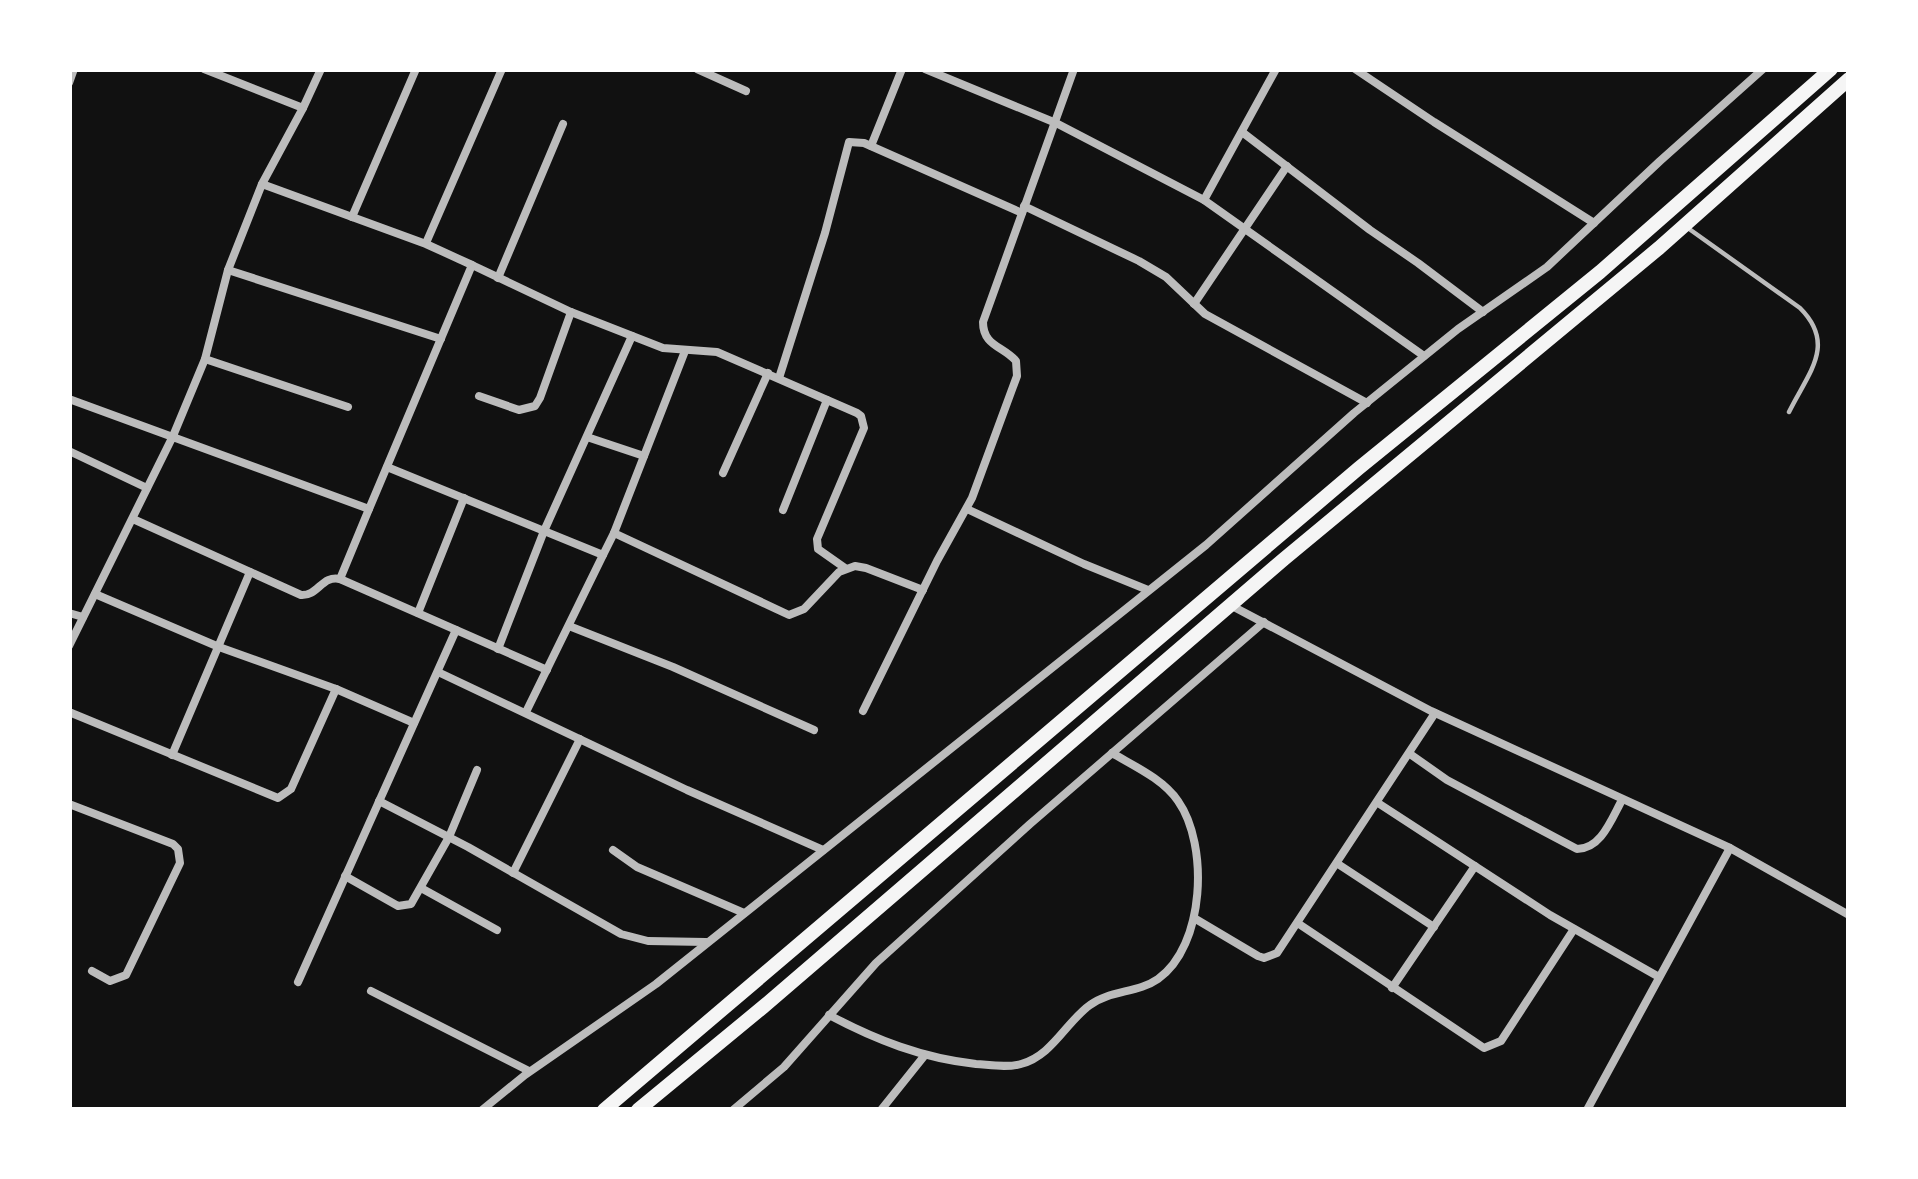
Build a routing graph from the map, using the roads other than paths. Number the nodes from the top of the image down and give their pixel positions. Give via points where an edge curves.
1 (74, 69) edge
2 (204, 69) edge
3 (321, 69) edge
4 (416, 69) edge
5 (502, 69) edge
6 (697, 69) edge
7 (902, 69) edge
8 (925, 69) edge
9 (1074, 69) edge
10 (1276, 69) edge
11 (1356, 69) edge
12 (1763, 69) edge
13 (1832, 69) edge
14 (1849, 79) edge
15 (69, 83) edge
16 (746, 91) dead end
17 (303, 108) junction
18 (1056, 123) junction
19 (563, 124) dead end
20 (1242, 132) junction
21 (871, 146) junction
22 (1287, 166) junction
23 (262, 184) junction
24 (1204, 200) junction
25 (1023, 209) junction
26 (352, 217) junction
27 (1594, 223) junction
28 (1684, 225) junction
29 (1246, 230) junction
30 (426, 244) junction
31 (472, 265) junction
32 (228, 270) junction
33 (498, 278) junction
34 (1194, 304) junction
35 (571, 312) junction
36 (1483, 312) junction
37 (632, 336) junction
38 (441, 339) junction
39 (685, 351) junction
40 (1424, 356) junction
41 (205, 359) junction
42 (768, 373) junction
43 (779, 378) junction
44 (479, 396) dead end
45 (69, 399) edge
46 (827, 400) junction
47 (1367, 403) junction
48 (348, 407) dead end
49 (1789, 412) dead end
50 (173, 436) junction
51 (587, 437) junction
52 (69, 451) edge
53 (644, 456) junction
54 (387, 467) junction
55 (724, 473) dead end
56 (147, 488) junction
57 (464, 498) junction
58 (369, 509) junction
59 (967, 509) junction
60 (783, 510) dead end
61 (133, 519) junction
62 (544, 531) junction
63 (614, 533) junction
64 (603, 555) junction
65 (845, 568) junction
66 (250, 572) junction
67 (340, 579) junction
68 (923, 590) junction
69 (1149, 590) junction
70 (95, 594) junction
71 (1231, 605) junction
72 (69, 613) edge
73 (418, 613) junction
74 (82, 617) junction
75 (1264, 622) junction
76 (569, 626) junction
77 (456, 630) junction
78 (69, 646) edge
79 (219, 647) junction
80 (498, 649) junction
81 (547, 670) junction
82 (437, 672) junction
83 (336, 689) junction
84 (863, 711) dead end
85 (69, 712) edge
86 (526, 712) junction
87 (1435, 713) junction
88 (414, 722) junction
89 (814, 730) dead end
90 (580, 739) junction
91 (1112, 753) junction
92 (1410, 754) junction
93 (172, 755) junction
94 (477, 770) dead end
95 (1622, 800) junction
96 (379, 801) junction
97 (1378, 803) junction
98 (69, 804) edge
99 (449, 837) junction
100 (1730, 848) junction
101 (613, 850) dead end
102 (823, 850) junction
103 (1338, 864) junction
104 (1475, 866) junction
105 (513, 872) junction
106 (345, 876) junction
107 (422, 888) junction
108 (744, 913) junction
109 (1849, 915) edge
110 (1193, 917) junction
111 (1298, 923) junction
112 (1434, 927) junction
113 (1574, 929) junction
114 (497, 930) dead end
115 (708, 942) junction
116 (92, 971) dead end
117 (1659, 976) junction
118 (298, 982) dead end
119 (1392, 988) junction
120 (370, 991) dead end
121 (829, 1015) junction
122 (925, 1055) junction
123 (530, 1071) junction
124 (482, 1110) edge
125 (604, 1110) edge
126 (638, 1110) edge
127 (734, 1110) edge
128 (881, 1110) edge
129 (1587, 1110) edge

1 - 15 street
2 - 17 street
3 - 17 street
4 - 26 street
5 - 30 street
6 - 16 street
7 - 21 street
8 - 18 street
9 - 18 street
10 - 20 street
11 - 27 street
12 - 27 street
13 - 125 highway
14 - 28 highway
17 - 23 street
18 - 24 street
18 - 25 street
19 - 33 street
20 - 22 street
20 - 24 street
21 - 25 street
21 - 43 street via 852,140 845,149
22 - 29 street
22 - 36 street
23 - 26 street
23 - 32 street
24 - 29 street
25 - 34 street via 1139,261
25 - 59 street via 983,330 1016,361 1017,376
26 - 30 street
27 - 36 street
28 - 49 lane via 1813,321 1820,344
28 - 71 highway
29 - 34 street
29 - 40 street
30 - 31 street
31 - 33 street
31 - 38 street
32 - 38 street
32 - 41 street
33 - 35 street
34 - 47 street
35 - 37 street
35 - 44 street via 535,406 519,410
36 - 40 street
37 - 39 street
37 - 51 street
38 - 54 street
39 - 42 street via 717,352
39 - 53 street
40 - 47 street
41 - 48 street
41 - 50 street
42 - 43 street
42 - 55 street
43 - 46 street
45 - 50 street
46 - 60 street
46 - 65 street via 857,413 864,428 817,539 818,549
47 - 69 street
50 - 56 street
50 - 58 street
51 - 53 street
51 - 62 street
52 - 56 street
53 - 63 street
54 - 57 street
54 - 58 street
56 - 61 street
57 - 62 street
57 - 73 street
58 - 67 street
59 - 68 street
59 - 69 street
61 - 66 street
61 - 70 street
62 - 64 street
62 - 80 street
63 - 64 street
63 - 65 street via 789,615
64 - 76 street
65 - 68 street
66 - 67 street via 306,596
66 - 79 street
67 - 73 street
68 - 84 street
69 - 102 street
70 - 74 street
70 - 79 street
71 - 75 street
71 - 126 highway
72 - 74 street
73 - 77 street
74 - 78 street
75 - 87 street
75 - 91 street
76 - 81 street
76 - 89 street
77 - 80 street
77 - 82 street
79 - 83 street
79 - 93 street
80 - 81 street
81 - 86 street
82 - 86 street
82 - 88 street
83 - 88 street
83 - 93 street via 285,796
85 - 93 street
86 - 90 street
87 - 92 street
87 - 95 street
88 - 96 street
90 - 102 street
90 - 105 street
91 - 110 street via 1166,787 1186,813 1197,854
91 - 121 street via 876,963
92 - 95 street via 1577,850 1600,839
92 - 97 street
94 - 99 street
95 - 100 street
96 - 99 street
96 - 106 street
97 - 103 street
97 - 104 street
98 - 116 street via 173,844 180,854 126,975 110,981
99 - 105 street
99 - 107 street
100 - 109 street
100 - 117 street
101 - 108 street
102 - 108 street
103 - 111 street
103 - 112 street
104 - 112 street
104 - 113 street
105 - 115 street via 633,939
106 - 107 street via 398,907
106 - 118 street
107 - 114 street
108 - 115 street
110 - 111 street via 1264,958
110 - 122 street via 1158,979 1095,1001 1027,1063
111 - 119 street
112 - 119 street
113 - 117 street
113 - 119 street via 1502,1041 1490,1047
115 - 123 street
117 - 129 street
120 - 123 street
121 - 122 street
121 - 127 street
122 - 128 street
123 - 124 street

